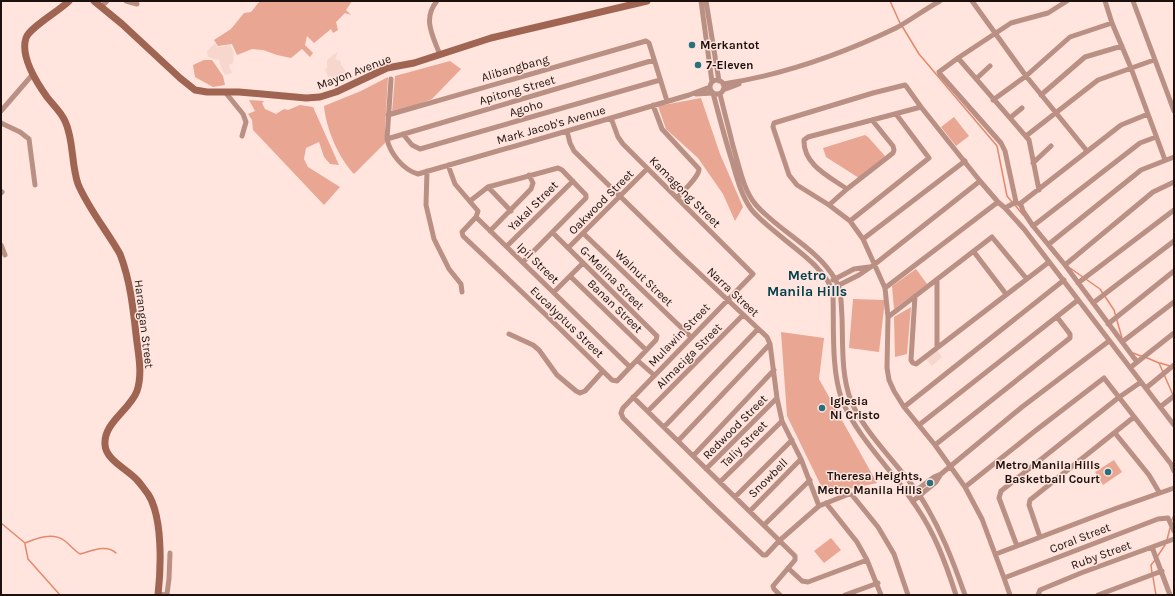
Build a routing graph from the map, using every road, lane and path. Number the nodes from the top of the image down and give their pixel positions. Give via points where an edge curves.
1 (69, 1) edge
2 (94, 1) edge
3 (106, 1) edge
4 (126, 1) edge
5 (437, 1) edge
6 (647, 1) edge
7 (700, 1) edge
8 (706, 1) edge
9 (940, 1) edge
10 (972, 1) edge
11 (1067, 1) edge
12 (1105, 1) edge
13 (1133, 1) edge
14 (137, 4) dead end
15 (101, 7) junction
16 (1112, 23) junction
17 (995, 34) junction
18 (1122, 46) junction
19 (440, 55) junction
20 (958, 58) junction
21 (654, 60) junction
22 (1154, 60) junction
23 (990, 66) dead end
24 (1131, 68) junction
25 (33, 74) junction
26 (1026, 76) junction
27 (391, 79) dead end
28 (976, 79) junction
29 (660, 80) junction
30 (747, 80) junction
31 (721, 82) junction
32 (711, 85) junction
33 (225, 92) junction
34 (721, 92) junction
35 (712, 93) junction
36 (689, 95) junction
37 (1041, 95) junction
38 (993, 100) junction
39 (667, 101) junction
40 (653, 106) junction
41 (921, 107) junction
42 (1022, 108) dead end
43 (1, 111) edge
44 (1174, 111) edge
45 (1056, 113) junction
46 (896, 114) junction
47 (1148, 114) junction
48 (388, 115) junction
49 (611, 118) junction
50 (1010, 118) junction
51 (872, 120) junction
52 (1, 123) edge
53 (566, 131) junction
54 (403, 134) junction
55 (242, 136) dead end
56 (1026, 136) junction
57 (1156, 137) junction
58 (387, 139) junction
59 (1051, 146) dead end
60 (1087, 151) junction
61 (1174, 157) edge
62 (1165, 160) junction
63 (965, 161) junction
64 (1033, 163) junction
65 (448, 165) junction
66 (647, 169) junction
67 (427, 171) junction
68 (529, 175) junction
69 (573, 181) junction
70 (980, 181) junction
71 (1174, 182) edge
72 (35, 184) dead end
73 (488, 187) junction
74 (847, 189) junction
75 (1039, 190) junction
76 (620, 196) junction
77 (677, 198) junction
78 (470, 201) junction
79 (998, 202) junction
80 (1018, 203) junction
81 (829, 206) junction
82 (1006, 208) junction
83 (1174, 210) edge
84 (511, 211) junction
85 (476, 217) junction
86 (850, 221) junction
87 (1033, 226) junction
88 (490, 231) junction
89 (553, 233) junction
90 (583, 233) junction
91 (863, 239) junction
92 (1174, 241) edge
93 (1048, 244) junction
94 (1, 245) edge
95 (507, 246) junction
96 (568, 248) junction
97 (974, 252) junction
98 (5, 255) dead end
99 (523, 262) junction
100 (1049, 262) junction
101 (583, 263) junction
102 (875, 264) junction
103 (1065, 265) junction
104 (869, 267) junction
105 (1174, 271) edge
106 (753, 274) joint
107 (570, 276) junction
108 (1026, 278) junction
109 (835, 279) junction
110 (937, 280) junction
111 (1064, 280) junction
112 (829, 282) junction
113 (1078, 283) junction
114 (838, 286) junction
115 (885, 288) junction
116 (832, 289) junction
117 (462, 292) dead end
118 (554, 292) junction
119 (1006, 294) junction
120 (915, 296) junction
121 (727, 300) junction
122 (1078, 300) junction
123 (1174, 302) edge
124 (1093, 303) junction
125 (743, 315) junction
126 (888, 317) junction
127 (1057, 317) junction
128 (1108, 324) junction
129 (758, 329) junction
130 (1174, 333) edge
131 (509, 334) dead end
132 (657, 337) joint
133 (691, 337) junction
134 (1109, 341) junction
135 (1122, 342) junction
136 (770, 344) junction
137 (937, 347) junction
138 (646, 350) junction
139 (637, 360) junction
140 (1137, 362) junction
141 (1174, 365) edge
142 (630, 367) junction
143 (1131, 367) junction
144 (774, 370) junction
145 (603, 371) junction
146 (654, 375) junction
147 (1141, 382) junction
148 (1146, 388) junction
149 (1174, 396) edge
150 (634, 397) junction
151 (777, 398) junction
152 (1118, 398) junction
153 (904, 407) junction
154 (1160, 407) junction
155 (648, 411) junction
156 (1134, 417) junction
157 (782, 421) junction
158 (919, 425) junction
159 (1174, 425) edge
160 (664, 427) junction
161 (1114, 433) junction
162 (792, 440) junction
163 (678, 441) junction
164 (935, 445) junction
165 (692, 456) junction
166 (802, 459) junction
167 (1172, 463) edge
168 (951, 466) junction
169 (706, 469) junction
170 (1174, 471) edge
171 (941, 474) junction
172 (810, 480) junction
173 (720, 482) junction
174 (965, 487) junction
175 (1174, 488) edge
176 (916, 491) junction
177 (1159, 492) junction
178 (909, 496) junction
179 (920, 496) junction
180 (735, 497) junction
181 (913, 501) junction
182 (826, 503) junction
183 (819, 506) junction
184 (750, 511) junction
185 (764, 525) junction
186 (1174, 531) edge
187 (1040, 538) junction
188 (1174, 539) edge
189 (779, 541) junction
190 (1018, 546) junction
191 (1152, 547) junction
192 (170, 553) dead end
193 (996, 554) junction
194 (867, 560) junction
195 (788, 568) junction
196 (1162, 571) junction
197 (1004, 578) junction
198 (878, 583) junction
199 (963, 589) junction
200 (158, 594) edge
201 (954, 594) edge
202 (780, 595) edge
203 (845, 595) edge
204 (881, 595) edge
205 (908, 595) edge
206 (965, 595) edge
207 (1010, 595) edge
208 (1038, 595) edge
209 (1098, 595) edge
210 (1170, 595) edge

1 - 25 main road, Harangan Street via 31,30 26,37 26,56
2 - 15 main road, Mayon Avenue
3 - 15 street
4 - 14 street
5 - 19 street via 430,10 429,25
6 - 19 main road, Mayon Avenue via 491,38
7 - 32 street
8 - 31 street
9 - 30 street via 897,27 845,50
10 - 17 street
11 - 17 street via 1048,13 1011,23
12 - 16 street
13 - 22 street
15 - 33 main road, Mayon Avenue via 190,86 200,91
16 - 18 street
16 - 26 street via 1070,37
17 - 20 street
17 - 26 street
18 - 24 street
18 - 37 street via 1085,57
19 - 33 main road, Mayon Avenue via 387,68 320,97 300,98
20 - 28 street
20 - 80 street via 940,70 940,74 1003,147
21 - 29 street
21 - 48 street, Alibangbang via 646,41
21 - 54 street, Apitong Street
22 - 24 street
22 - 44 street
23 - 28 street
24 - 45 street via 1098,80
24 - 47 street
25 - 43 street
25 - 200 main road, Harangan Street via 65,121 78,183 120,254 132,294 140,379 133,399 110,426 105,444 108,453 148,494 154,507 161,556
26 - 37 street
26 - 38 street
27 - 48 street
28 - 38 street
29 - 39 street
29 - 54 street, Agoho via 420,149 412,145
30 - 31 street
30 - 34 street
31 - 32 street, Mark Jacob's Avenue
31 - 34 street
32 - 35 street
32 - 36 street, Mark Jacob's Avenue
33 - 55 street via 243,114 246,122
34 - 35 street, Mark Jacob's Avenue
34 - 109 street via 740,170 751,198 780,228 824,264
35 - 36 street, Mark Jacob's Avenue
35 - 112 street via 737,179 747,202 756,214
36 - 39 street, Mark Jacob's Avenue
37 - 45 street
38 - 50 street
39 - 40 street, Mark Jacob's Avenue
40 - 49 street, Mark Jacob's Avenue
40 - 77 street via 662,129 699,169
41 - 46 street
41 - 63 street
41 - 81 street via 905,85 774,123 773,127 789,175 797,185
42 - 50 street
45 - 56 street
45 - 60 street
46 - 51 street
46 - 86 street via 929,158
47 - 57 street
47 - 60 street via 1121,125
48 - 58 street
49 - 53 street, Mark Jacob's Avenue
49 - 66 street, Kamagong Street via 618,137
50 - 56 street
51 - 74 street via 893,146 893,153
51 - 74 street via 804,140 812,164
52 - 72 street via 29,139
53 - 65 street, Mark Jacob's Avenue
53 - 76 street, Narra Street via 574,151
54 - 58 street, Apitong Street
56 - 64 street
57 - 62 street
57 - 87 street via 1140,143
58 - 67 street, Mark Jacob's Avenue via 390,148 408,169 418,174
59 - 64 street
60 - 75 street
61 - 62 street
62 - 93 street via 1141,170
63 - 70 street
63 - 91 street
64 - 75 street
65 - 67 street, Mark Jacob's Avenue
65 - 78 street, Ipil Street via 456,184
66 - 76 street, Oakwood Street
66 - 77 street, Kamagong Street
67 - 117 street via 426,205 434,239 461,284
68 - 69 street via 558,168
68 - 73 street
68 - 84 street via 532,187
69 - 89 street via 586,198
69 - 95 street, Yakal Street
70 - 79 street
70 - 102 street
71 - 103 street via 1153,192
73 - 78 street
73 - 84 street
74 - 81 street
75 - 80 street
76 - 90 street, Oakwood Street
76 - 121 street, Narra Street
77 - 106 street, Kamagong Street
78 - 85 street, Ipil Street via 478,211
79 - 82 street
79 - 115 street
80 - 82 street
80 - 87 street
81 - 86 street
82 - 100 street
83 - 113 street
84 - 88 street
85 - 88 street, Ipil Street
85 - 145 street, Eucalyptus Street via 463,236
86 - 91 street
87 - 93 street
88 - 95 street, Ipil Street
89 - 96 street, G-Melina Street
89 - 99 street
90 - 96 street, Oakwood Street
90 - 133 street, Walnut Street
91 - 102 street
92 - 124 street
93 - 103 street
94 - 98 street
95 - 99 street, Ipil Street
96 - 101 street, G-Melina Street
97 - 108 street via 992,237
97 - 110 street
97 - 119 street
99 - 118 street, Ipil Street
100 - 108 street
100 - 111 street
101 - 107 street
101 - 132 street, G-Melina Street
102 - 104 street
102 - 115 street
103 - 113 street
104 - 109 street via 854,269
104 - 114 street
105 - 128 street
106 - 121 street, Mulawin Street
107 - 118 street
107 - 138 street, Banan Street
108 - 119 street
109 - 112 street
109 - 114 street
110 - 120 street
110 - 137 street
111 - 122 street
111 - 153 street
112 - 116 street
113 - 124 street
114 - 116 street
114 - 176 street via 846,387 867,428
115 - 126 street
116 - 178 street via 836,374 842,399 858,429
118 - 142 street, Ipil Street
119 - 137 street
120 - 126 street
120 - 137 street via 911,362 917,364
121 - 125 street, Narra Street
121 - 133 street, Mulawin Street
122 - 127 street
122 - 134 street
123 - 135 street
124 - 128 street
125 - 129 street, Narra Street
125 - 155 street, Almaciga Street
126 - 153 street via 887,374
127 - 158 street
127 - 164 street via 1070,334 1070,338
128 - 135 street
129 - 136 street, Narra Street via 767,337
129 - 160 street
130 - 140 street
131 - 145 street via 539,350 557,375 580,393 585,391
132 - 138 street, Eucalyptus Street
133 - 146 street, Mulawin Street
134 - 143 street
134 - 168 street via 1022,407
135 - 140 street
136 - 144 street, Narra Street
136 - 163 street
138 - 139 street, Eucalyptus Street
139 - 142 street, Eucalyptus Street
139 - 146 street
140 - 143 street
141 - 148 street
142 - 145 street, Eucalyptus Street via 616,381
143 - 147 street
144 - 151 street, Narra Street
144 - 165 street
146 - 150 street, Mulawin Street
147 - 148 street
147 - 152 street
148 - 154 street
149 - 154 street
150 - 155 street
150 - 189 street, Mulawin Street via 623,408 623,418 764,555
151 - 157 street, Narra Street
151 - 169 street, Redwood Street
152 - 156 street
152 - 174 street via 1104,378
152 - 190 street via 1001,491 999,498
153 - 158 street
154 - 159 street
155 - 160 street
156 - 161 street
156 - 167 street
157 - 162 street, Narra Street
157 - 173 street, Taliy Street
158 - 164 street
160 - 163 street
161 - 177 street
161 - 187 street via 1030,500 1029,505
162 - 166 street, Narra Street
162 - 180 street
163 - 165 street
164 - 168 street
165 - 169 street
166 - 172 street, Narra Street
166 - 184 street, Snowbell
167 - 170 street
168 - 171 street
168 - 174 street
169 - 173 street
171 - 176 street
171 - 179 street
172 - 183 street, Narra Street
172 - 185 street
173 - 180 street
174 - 193 street
175 - 177 street
176 - 178 street
176 - 179 street
177 - 187 street
178 - 181 street
179 - 181 street
179 - 199 street via 940,530
180 - 184 street
181 - 201 street via 933,532
182 - 183 street
182 - 194 street via 857,542
182 - 205 street via 849,494 853,496 894,554
183 - 189 street
184 - 185 street
185 - 189 street
186 - 197 street, Coral Street via 1168,518 1158,519
187 - 190 street
188 - 191 street, Ruby Street
189 - 195 street via 796,558
190 - 193 street
191 - 196 street
191 - 208 street, Ruby Street via 1040,590
192 - 200 street via 167,594
193 - 197 street
194 - 195 street via 808,582 802,581
194 - 198 street
195 - 202 street via 773,586
196 - 209 street
196 - 210 street
197 - 207 street
198 - 203 street
198 - 204 street
199 - 201 street
199 - 206 street

